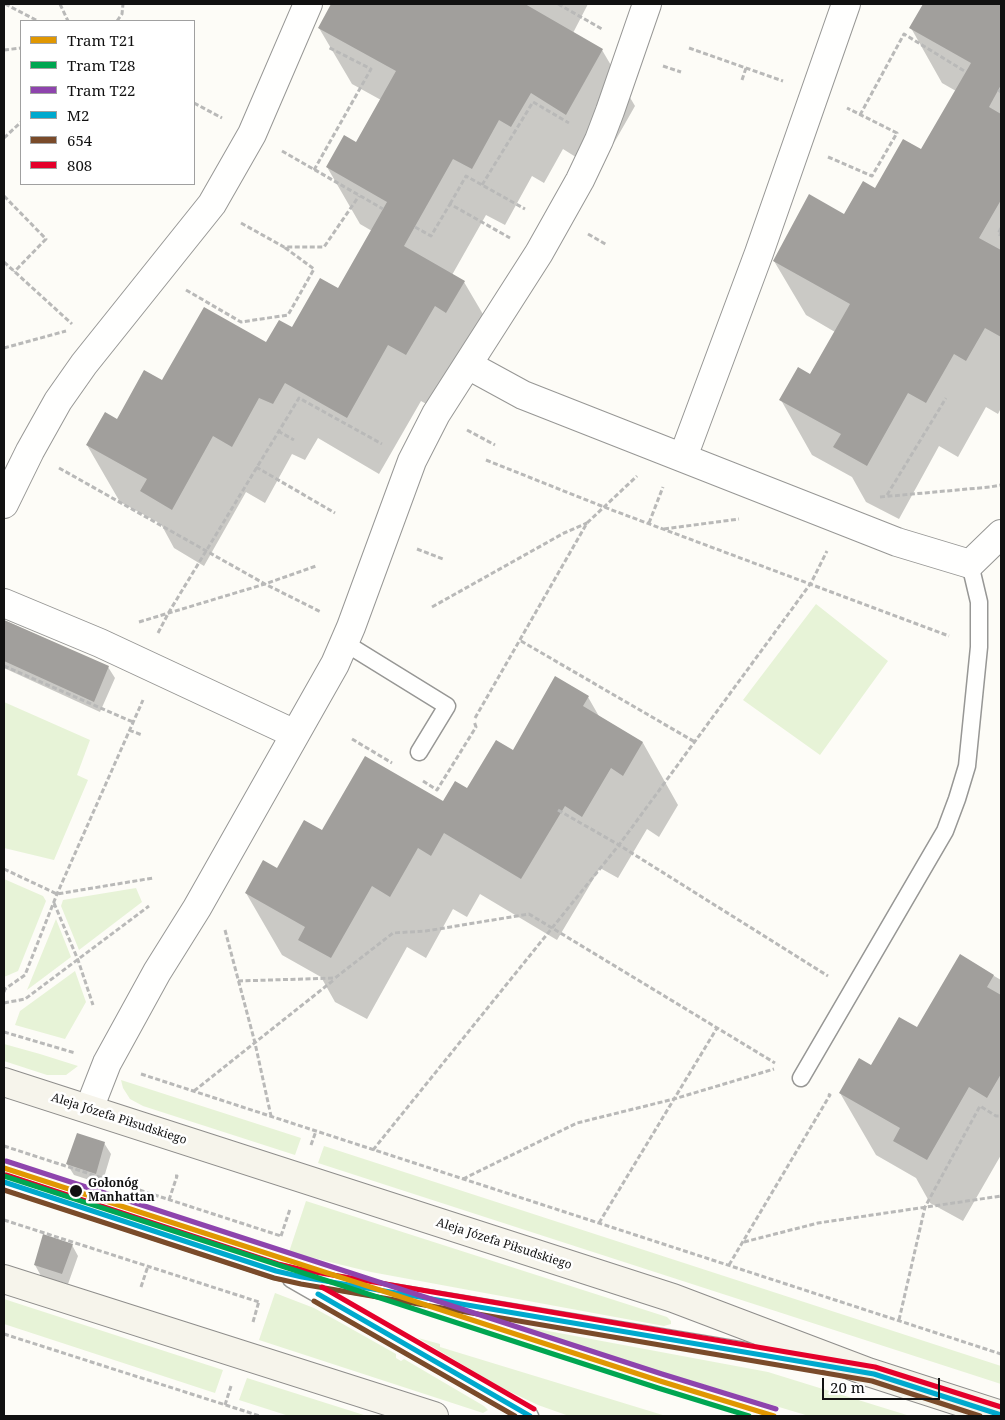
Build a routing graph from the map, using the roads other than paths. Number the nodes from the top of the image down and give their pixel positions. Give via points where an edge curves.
1 (308, 4) edge
2 (647, 4) edge
3 (846, 4) edge
4 (468, 365) junction
5 (683, 457) junction
6 (4, 504) edge
7 (1001, 534) edge
8 (970, 564) junction
9 (4, 602) edge
10 (348, 635) junction
11 (295, 734) junction
12 (419, 752) dead end
13 (800, 1078) road end
14 (4, 1082) edge
15 (89, 1109) junction
16 (4, 1182) edge
17 (276, 1271) junction
18 (4, 1279) edge
19 (874, 1374) junction
20 (1001, 1415) edge
21 (434, 1416) edge
22 (530, 1416) edge

1 - 6 street via 252,134 212,204 58,401
2 - 4 street via 599,140 580,180 539,253
3 - 5 street
4 - 5 street via 523,395
4 - 10 street via 436,414 412,461
5 - 8 street via 897,542
7 - 8 street
8 - 13 lane via 979,602 979,647 967,766 945,831
9 - 11 street
10 - 11 street
10 - 12 lane via 447,706
11 - 15 street via 107,1063
14 - 15 street, Aleja Józefa Piłsudskiego
15 - 19 street, Aleja Józefa Piłsudskiego via 673,1298
16 - 17 lane
17 - 19 lane
17 - 22 lane
18 - 21 street
19 - 20 street, Aleja Józefa Piłsudskiego

